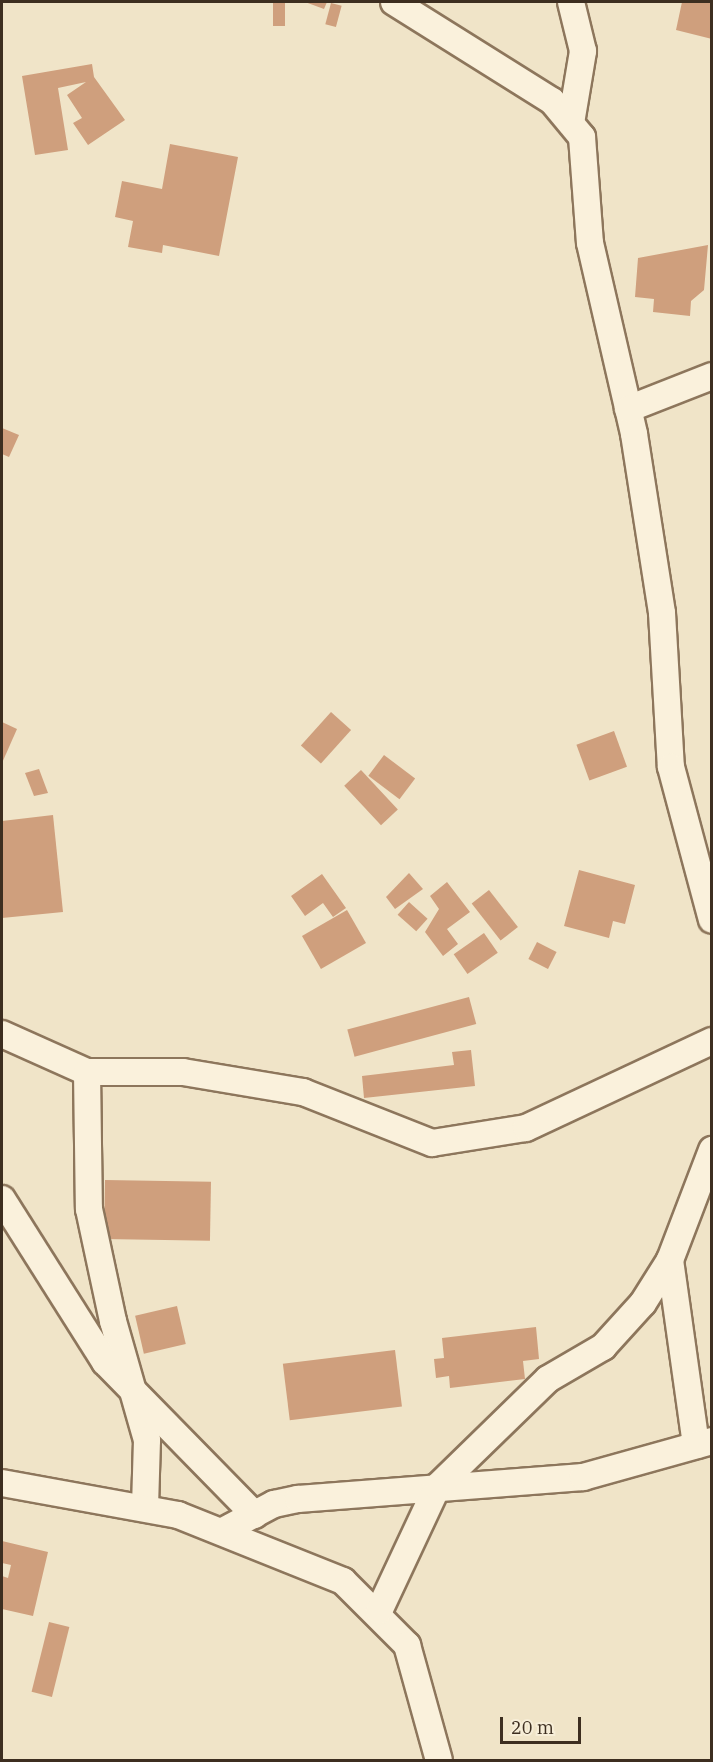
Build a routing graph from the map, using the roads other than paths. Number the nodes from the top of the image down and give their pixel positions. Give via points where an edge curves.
1 (394, 2) edge
2 (571, 2) edge
3 (571, 123) junction
4 (711, 376) edge
5 (628, 409) junction
6 (711, 920) edge
7 (2, 1034) edge
8 (711, 1041) edge
9 (87, 1072) junction
10 (711, 1150) edge
11 (2, 1199) edge
12 (670, 1260) junction
13 (132, 1389) junction
14 (704, 1443) edge
15 (2, 1483) edge
16 (437, 1487) junction
17 (146, 1506) junction
18 (255, 1515) junction
19 (223, 1531) junction
20 (379, 1611) junction
21 (439, 1761) edge

1 - 3 street via 552,101
2 - 3 street via 583,51
3 - 5 street via 582,136 590,243
4 - 5 street
5 - 6 street via 662,613 671,767
7 - 9 street
8 - 9 street via 526,1128 432,1143 303,1092 183,1072
9 - 13 street via 89,1209
10 - 12 street
11 - 13 street via 105,1362
12 - 14 street
12 - 16 street via 625,1328 548,1379
13 - 17 street via 147,1440
13 - 18 street
14 - 16 street via 583,1477
15 - 17 street
16 - 18 street via 298,1499
16 - 20 street
17 - 19 street
18 - 19 street
19 - 20 street via 343,1581
20 - 21 street via 407,1645

